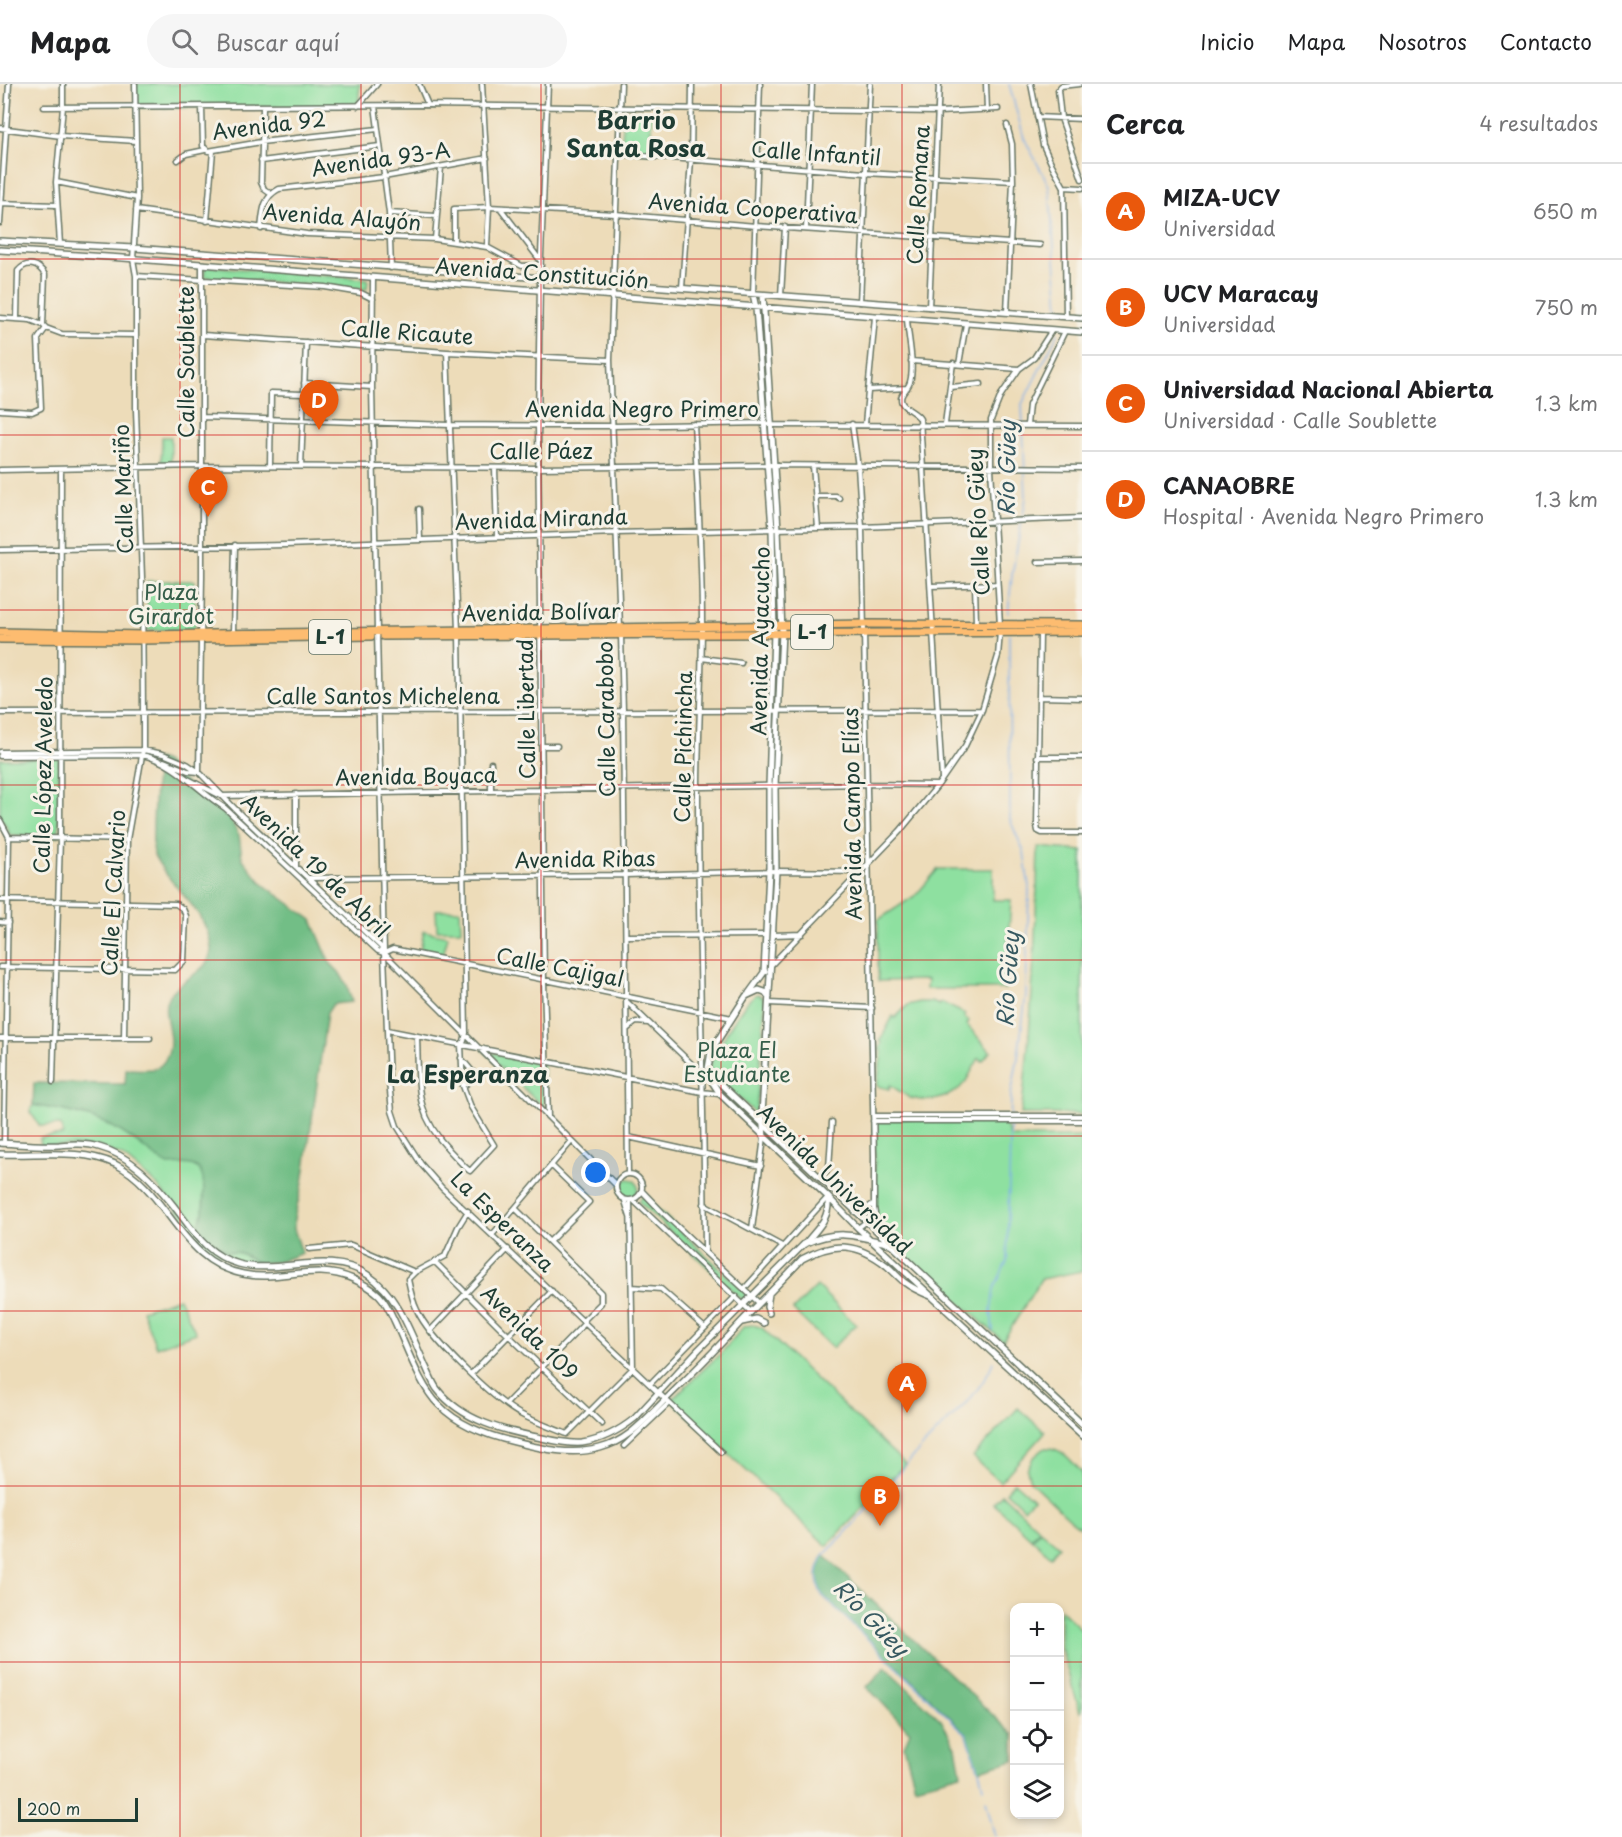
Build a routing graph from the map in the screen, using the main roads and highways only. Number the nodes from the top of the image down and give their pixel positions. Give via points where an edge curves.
1 (1082, 625) edge
2 (934, 628) junction
3 (1002, 628) junction
4 (1015, 628) junction
5 (0, 632) edge
6 (1082, 632) edge
7 (377, 634) junction
8 (61, 636) junction
9 (201, 637) junction
10 (0, 639) edge

1 - 4 main road, Avenida Bolívar / L-1
2 - 3 main road, Avenida Bolívar / L-1
2 - 3 main road, Avenida Bolívar / L-1
2 - 7 main road, Avenida Bolívar / L-1
3 - 4 main road, Avenida Bolívar / L-1
4 - 6 main road, Avenida Bolívar / L-1
5 - 8 main road, Avenida Bolívar / L-1
7 - 9 main road, Avenida Bolívar / L-1
7 - 9 main road, Avenida Bolívar / L-1 via 233,633
8 - 9 main road, Avenida Bolívar / L-1
8 - 10 main road, Avenida Bolívar / L-1

